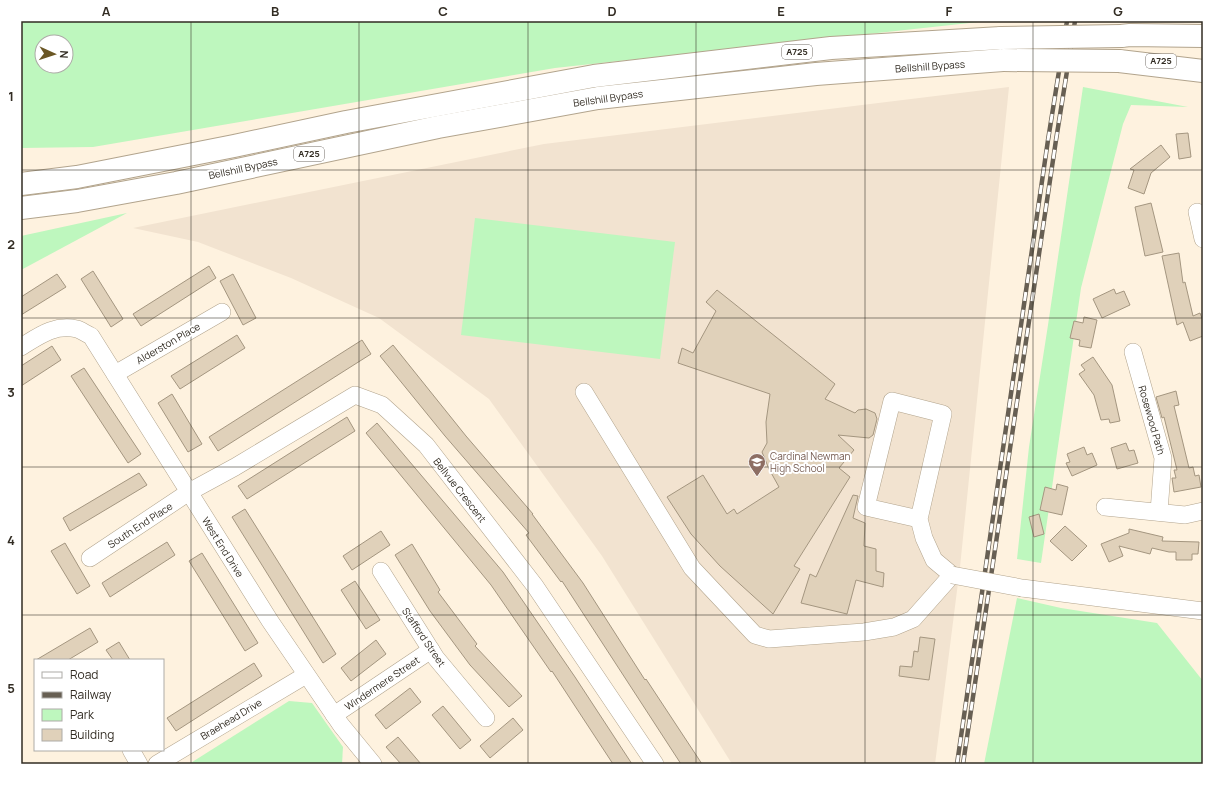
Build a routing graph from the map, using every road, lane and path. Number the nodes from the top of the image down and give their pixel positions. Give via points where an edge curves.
1 (1203, 27) edge
2 (1125, 35) junction
3 (1203, 36) edge
4 (1119, 60) junction
5 (1203, 61) edge
6 (1203, 71) edge
7 (21, 184) edge
8 (77, 201) junction
9 (21, 208) edge
10 (1197, 212) dead end
11 (21, 214) edge
12 (1203, 239) edge
13 (222, 312) dead end
14 (21, 347) edge
15 (1133, 352) dead end
16 (115, 374) junction
17 (584, 392) dead end
18 (189, 492) junction
19 (1105, 507) dead end
20 (1203, 511) edge
21 (1160, 512) junction
22 (919, 519) junction
23 (90, 558) dead end
24 (381, 571) dead end
25 (952, 575) junction
26 (1203, 611) edge
27 (431, 650) junction
28 (306, 675) junction
29 (334, 715) junction
30 (486, 718) dead end
31 (132, 751) edge
32 (368, 762) edge
33 (139, 764) edge
34 (156, 764) edge
35 (656, 764) edge

1 - 2 highway
2 - 3 highway, A725
2 - 7 highway, A725, bridge via 1001,38 831,48 594,76 346,122 77,177
4 - 5 highway, Bellshill Bypass / A725
4 - 6 highway
4 - 8 highway, Bellshill Bypass / A725, bridge via 1003,60 816,74 598,98 438,127 176,183
8 - 9 highway, Bellshill Bypass / A725
8 - 11 highway
10 - 12 street
13 - 16 street, Alderston Place
14 - 16 street, West End Drive via 56,328 77,329 91,336
15 - 21 street, Rosewood Path via 1162,458
16 - 18 street, West End Drive
17 - 25 street via 692,568 755,635 769,639 864,632 894,627 913,619
18 - 23 street, South End Place
18 - 28 street, West End Drive
18 - 35 street, Bellvue Crescent via 355,395 382,405 426,445 535,586
19 - 21 street
20 - 21 street via 1185,515
22 - 22 street via 944,414 892,401 866,507
22 - 25 street via 934,560
24 - 27 street, Stafford Street
25 - 26 street, bridge via 1022,588
27 - 29 street, Windermere Street
27 - 30 street, Stafford Street
28 - 29 street, West End Drive
28 - 34 street, Braehead Drive
29 - 32 street, West End Drive
31 - 33 street

